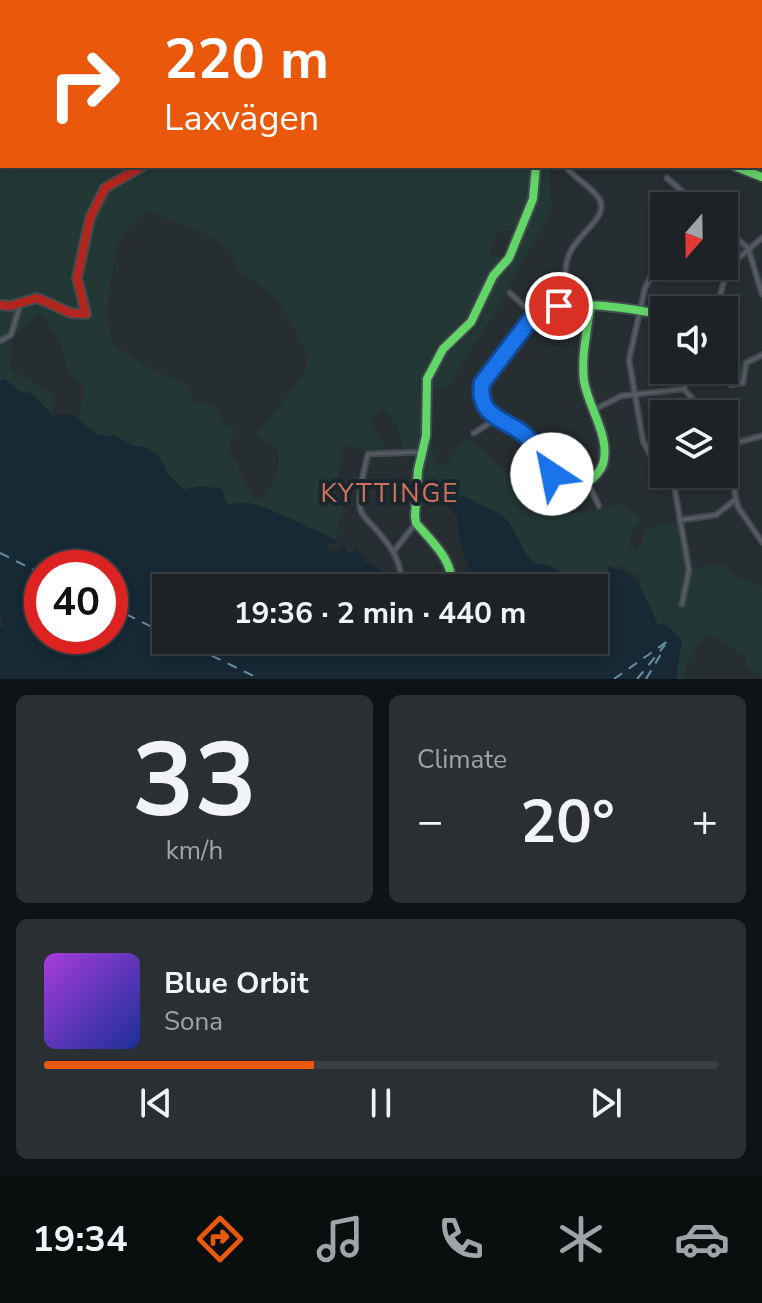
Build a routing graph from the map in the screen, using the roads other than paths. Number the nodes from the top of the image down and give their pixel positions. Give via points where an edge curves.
1 (139, 168) edge
2 (536, 168) edge
3 (567, 168) edge
4 (739, 168) edge
5 (762, 177) edge
6 (667, 178) dead end
7 (683, 192) edge
8 (762, 238) edge
9 (738, 240) edge
10 (748, 248) junction
11 (650, 279) edge
12 (575, 282) dead end
13 (510, 293) dead end
14 (762, 294) edge
15 (720, 296) edge
16 (21, 302) junction
17 (0, 305) edge
18 (590, 308) junction
19 (641, 311) junction
20 (650, 313) edge
21 (534, 315) junction
22 (0, 341) edge
23 (762, 355) edge
24 (685, 384) edge
25 (731, 385) dead end
26 (684, 389) junction
27 (635, 393) junction
28 (693, 400) edge
29 (592, 411) junction
30 (496, 419) junction
31 (474, 433) dead end
32 (762, 437) edge
33 (738, 442) edge
34 (421, 452) junction
35 (650, 452) edge
36 (587, 481) junction
37 (675, 488) edge
38 (734, 488) edge
39 (736, 499) junction
40 (599, 506) dead end
41 (680, 520) junction
42 (416, 523) junction
43 (762, 531) edge
44 (757, 536) junction
45 (762, 542) edge
46 (394, 551) junction
47 (401, 574) edge
48 (453, 574) edge
49 (682, 604) dead end

1 - 16 street via 111,183 97,201 78,270 86,314 37,298
2 - 34 street via 533,199 509,258 493,276 471,322 430,370
3 - 12 street via 598,198 601,208 567,257 566,274
4 - 5 street
6 - 7 street
8 - 10 street
9 - 10 street
10 - 14 street
10 - 15 street via 728,267
11 - 19 street
13 - 21 street
16 - 17 street
16 - 22 street via 11,335
18 - 19 street
18 - 21 street via 552,307
18 - 29 street via 583,375
19 - 20 street
19 - 27 street via 629,360
21 - 30 street via 482,383 484,400
23 - 25 street via 746,363 743,383
24 - 26 street
26 - 27 street
26 - 28 street
27 - 29 street
27 - 35 street
29 - 36 street via 605,459
30 - 31 street
30 - 36 street via 526,436 557,479 573,485
32 - 33 street
34 - 42 street
34 - 46 street via 368,454 360,509
36 - 40 street
37 - 41 street
38 - 39 street
39 - 41 street via 716,515
39 - 44 street
41 - 49 street via 689,570
42 - 46 street
42 - 48 street
43 - 44 street
44 - 45 street
46 - 47 street

